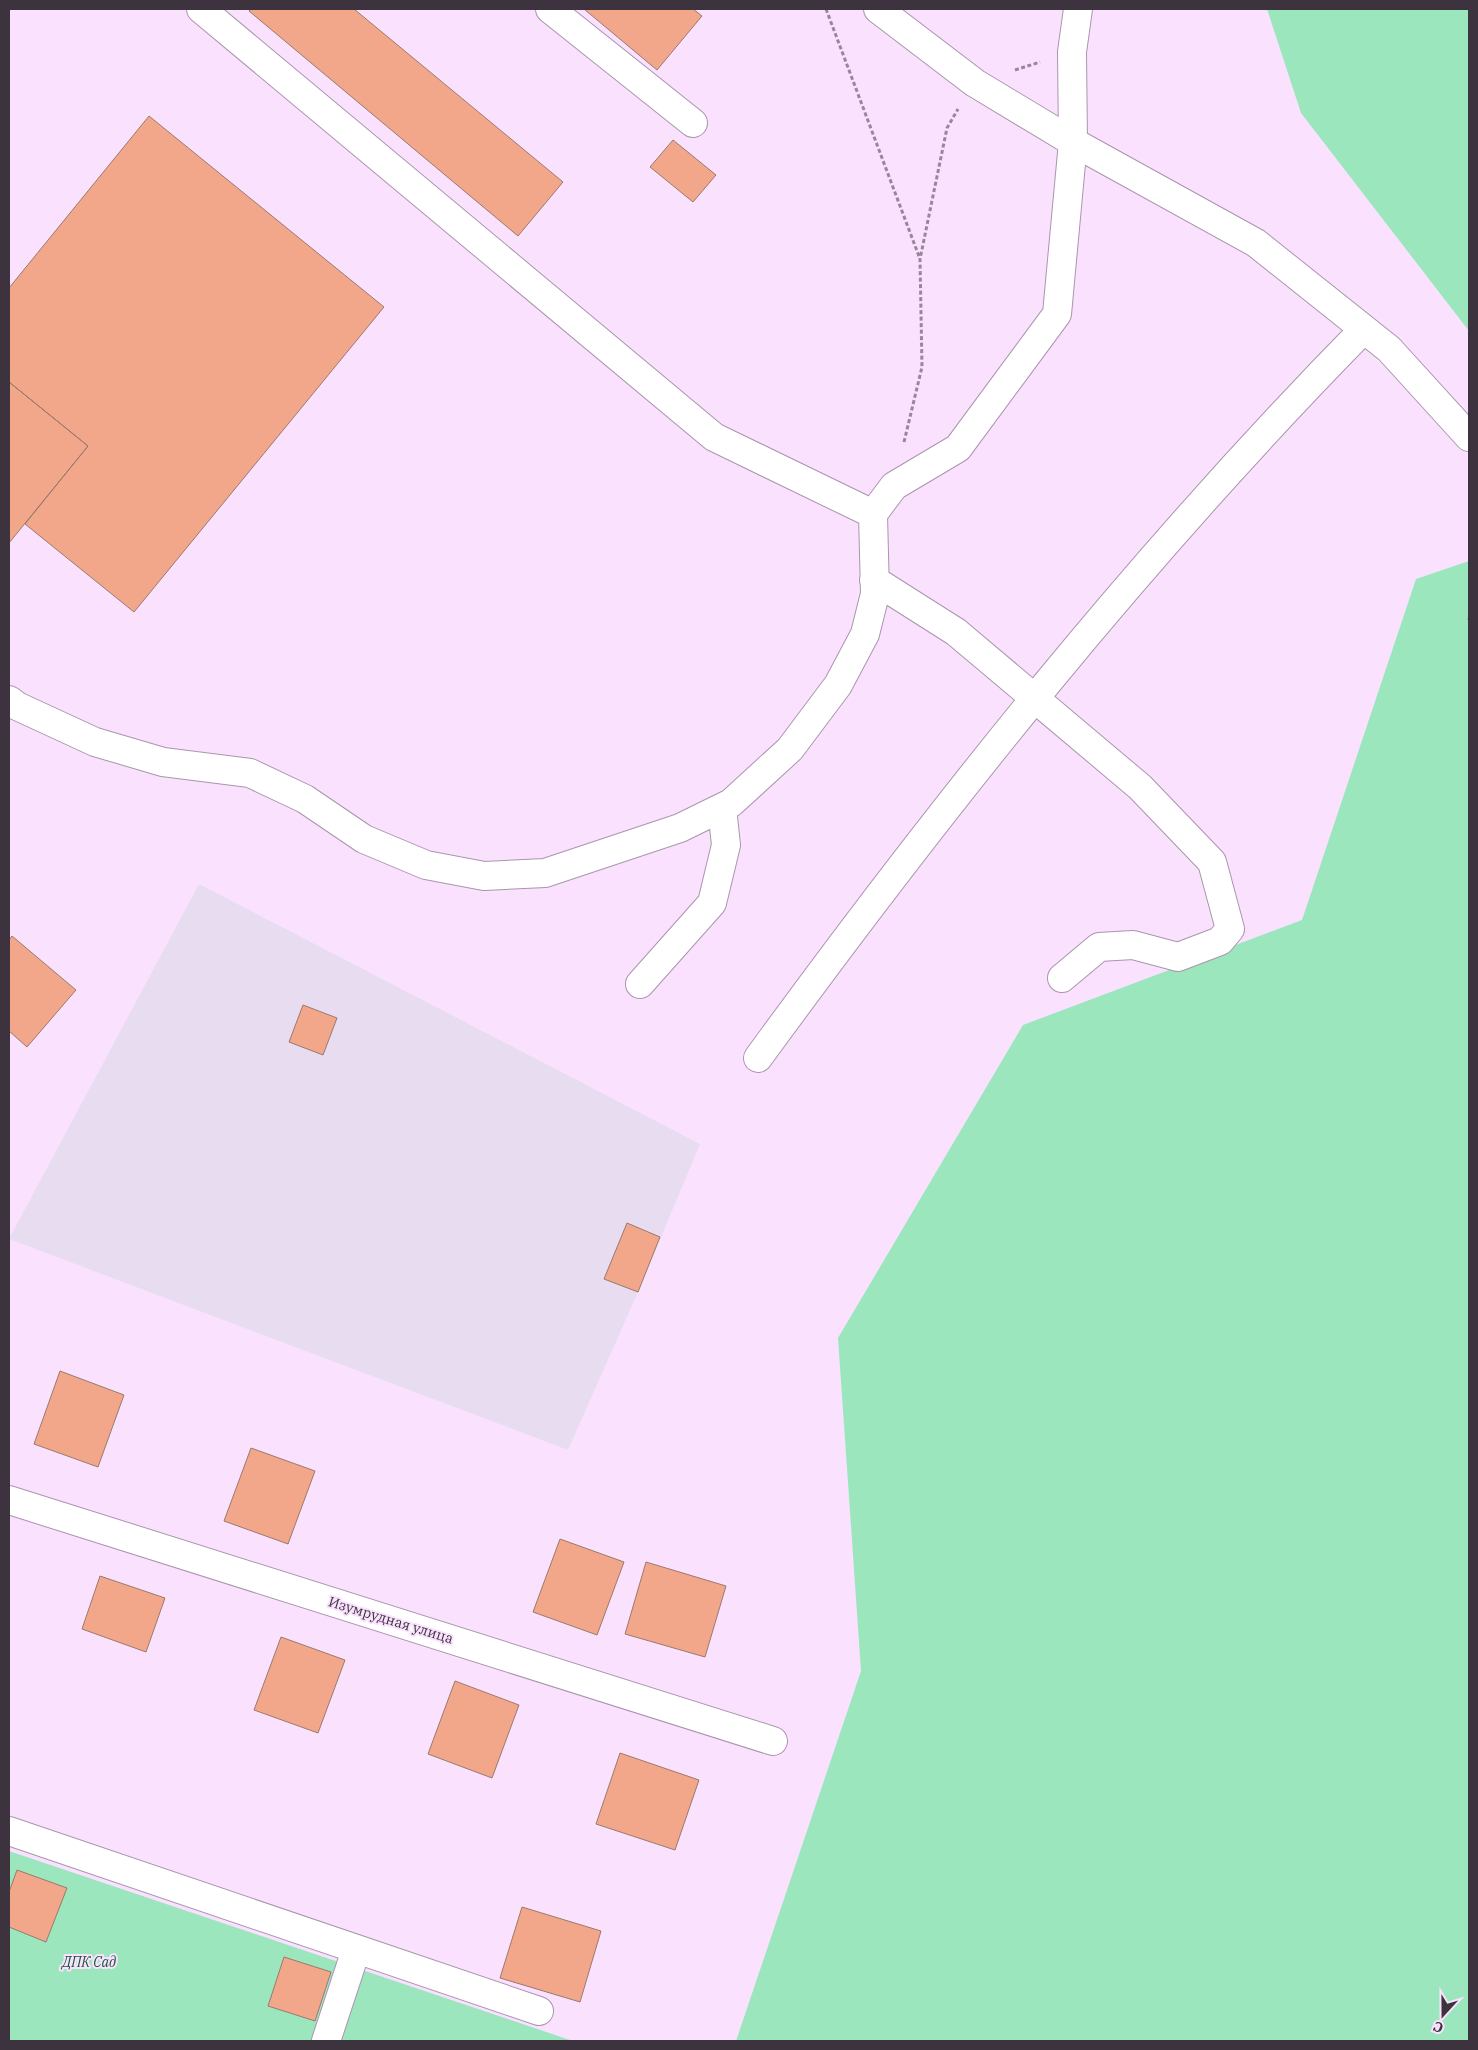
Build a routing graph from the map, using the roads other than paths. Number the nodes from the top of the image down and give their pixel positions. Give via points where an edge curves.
1 (201, 9) edge
2 (550, 9) edge
3 (878, 9) edge
4 (1078, 9) edge
5 (693, 123) dead end
6 (1073, 142) junction
7 (1364, 329) junction
8 (1469, 437) edge
9 (873, 514) junction
10 (874, 580) junction
11 (1034, 698) junction
12 (9, 700) edge
13 (722, 808) junction
14 (1062, 978) dead end
15 (640, 984) dead end
16 (758, 1058) dead end
17 (9, 1500) edge
18 (772, 1741) dead end
19 (9, 1832) edge
20 (356, 1950) junction
21 (539, 2011) dead end
22 (326, 2041) edge

1 - 9 street via 714,437
2 - 5 street
3 - 6 street via 975,83
4 - 6 street via 1072,52
6 - 7 street via 1256,243
6 - 9 street via 1057,314 958,448 894,486
7 - 8 street via 1389,349
7 - 11 street via 1290,405
9 - 10 street
10 - 11 street via 956,632
10 - 13 street via 875,594 865,634 838,685 790,749
11 - 14 street via 1140,787 1212,862 1230,929 1220,941 1178,957 1133,945 1099,947
11 - 16 street via 834,954
12 - 13 street via 95,742 163,762 250,774 305,798 364,840 426,865 484,876 545,873 680,828
13 - 15 street via 726,846 712,903
17 - 18 street, Изумрудная улица
19 - 20 street
20 - 21 street
20 - 22 street

